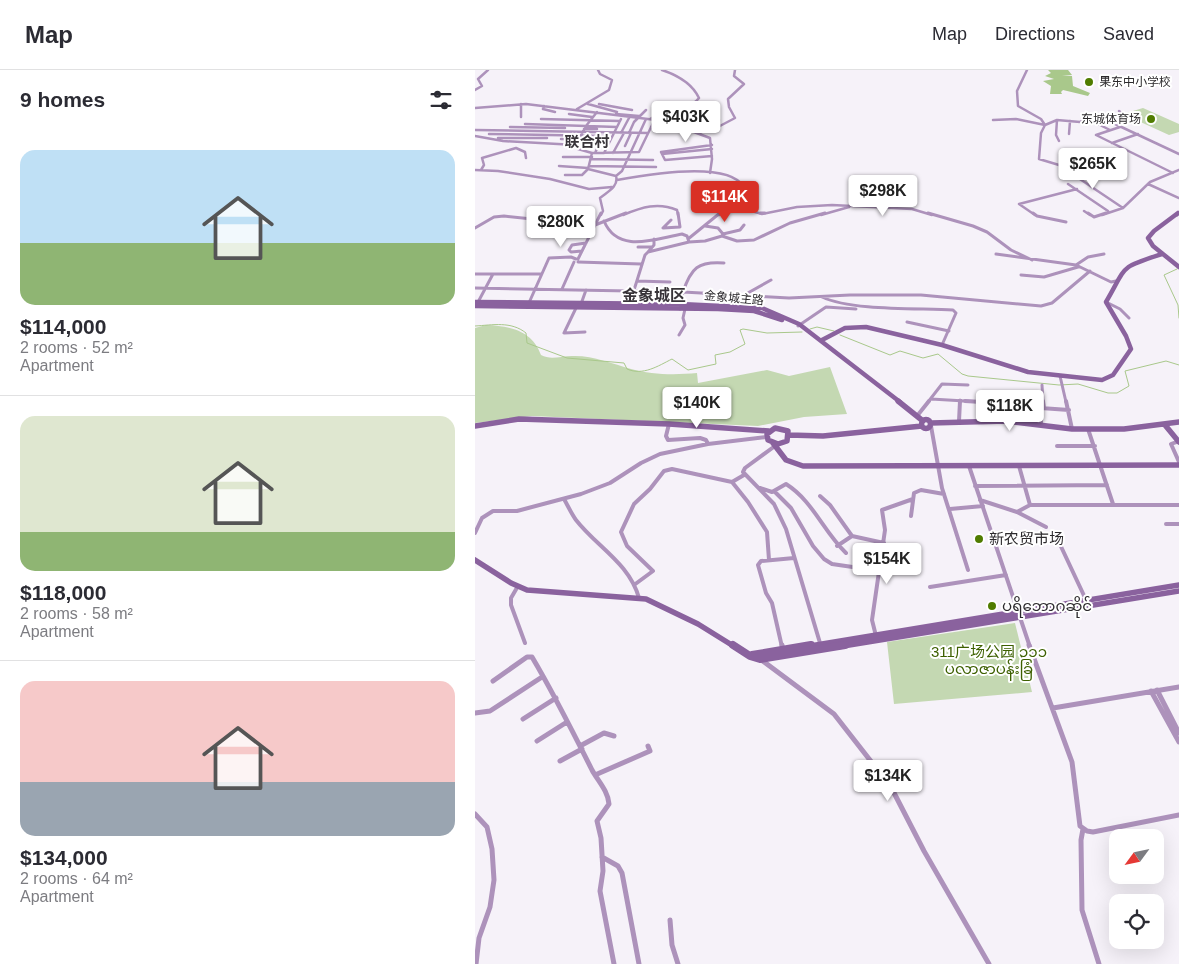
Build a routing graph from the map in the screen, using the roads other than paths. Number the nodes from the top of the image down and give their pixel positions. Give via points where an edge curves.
1 (488, 70) edge
2 (598, 70) edge
3 (662, 70) edge
4 (735, 70) edge
5 (1027, 70) edge
6 (475, 90) edge
7 (521, 104) junction
8 (588, 104) junction
9 (599, 104) dead end
10 (680, 104) dead end
11 (543, 106) junction
12 (475, 108) edge
13 (575, 109) junction
14 (622, 109) junction
15 (632, 110) dead end
16 (646, 110) dead end
17 (1119, 111) dead end
18 (555, 112) dead end
19 (597, 112) junction
20 (665, 113) junction
21 (569, 114) dead end
22 (616, 114) junction
23 (557, 116) dead end
24 (1120, 116) junction
25 (521, 117) dead end
26 (592, 117) junction
27 (623, 117) junction
28 (640, 117) junction
29 (714, 117) dead end
30 (629, 118) junction
31 (1088, 118) junction
32 (541, 119) dead end
33 (648, 119) junction
34 (655, 119) junction
35 (559, 120) junction
36 (589, 120) junction
37 (719, 120) dead end
38 (993, 120) dead end
39 (1057, 120) junction
40 (620, 121) junction
41 (1070, 122) junction
42 (525, 124) dead end
43 (705, 125) junction
44 (1045, 125) junction
45 (1120, 126) junction
46 (510, 127) dead end
47 (585, 127) junction
48 (617, 127) junction
49 (651, 127) junction
50 (553, 128) junction
51 (565, 128) dead end
52 (665, 128) dead end
53 (597, 129) dead end
54 (475, 130) edge
55 (493, 130) junction
56 (1110, 130) junction
57 (705, 131) junction
58 (582, 132) junction
59 (614, 133) junction
60 (623, 133) junction
61 (630, 133) junction
62 (697, 133) junction
63 (489, 134) junction
64 (638, 134) junction
65 (648, 134) junction
66 (1069, 134) dead end
67 (1138, 134) junction
68 (549, 135) junction
69 (475, 136) edge
70 (580, 136) junction
71 (604, 136) dead end
72 (486, 138) junction
73 (547, 138) junction
74 (561, 139) dead end
75 (578, 139) junction
76 (1059, 141) dead end
77 (513, 142) junction
78 (544, 142) junction
79 (1111, 143) junction
80 (576, 145) junction
81 (712, 145) junction
82 (625, 146) dead end
83 (516, 148) junction
84 (712, 149) junction
85 (603, 153) junction
86 (613, 153) junction
87 (631, 153) junction
88 (663, 154) junction
89 (1179, 154) edge
90 (593, 156) junction
91 (712, 156) junction
92 (563, 157) dead end
93 (525, 158) dead end
94 (628, 159) junction
95 (653, 160) dead end
96 (559, 166) dead end
97 (625, 166) junction
98 (656, 166) dead end
99 (588, 168) junction
100 (475, 170) edge
101 (481, 170) junction
102 (1179, 170) edge
103 (710, 173) junction
104 (1173, 173) junction
105 (565, 174) dead end
106 (616, 176) junction
107 (617, 180) junction
108 (1068, 184) dead end
109 (1148, 184) junction
110 (614, 187) junction
111 (1077, 189) junction
112 (1179, 198) edge
113 (731, 205) junction
114 (851, 206) junction
115 (1123, 208) junction
116 (1084, 211) dead end
117 (1108, 211) junction
118 (1179, 214) edge
119 (671, 220) dead end
120 (565, 221) dead end
121 (604, 221) junction
122 (1066, 222) dead end
123 (595, 225) junction
124 (744, 225) dead end
125 (705, 226) junction
126 (475, 228) edge
127 (569, 232) dead end
128 (722, 235) junction
129 (654, 239) junction
130 (689, 241) junction
131 (586, 243) junction
132 (638, 247) dead end
133 (651, 247) junction
134 (1156, 249) junction
135 (582, 251) junction
136 (649, 252) junction
137 (996, 254) dead end
138 (1104, 254) dead end
139 (1162, 254) junction
140 (576, 260) junction
141 (1032, 260) junction
142 (724, 263) dead end
143 (641, 264) junction
144 (1076, 265) junction
145 (1081, 266) junction
146 (1179, 266) edge
147 (1091, 271) junction
148 (475, 274) edge
149 (493, 274) junction
150 (541, 274) junction
151 (1021, 276) dead end
152 (771, 280) dead end
153 (637, 281) junction
154 (1116, 281) junction
155 (670, 282) dead end
156 (475, 288) edge
157 (486, 289) junction
158 (534, 289) junction
159 (561, 289) junction
160 (586, 290) junction
161 (633, 291) junction
162 (683, 292) junction
163 (746, 294) junction
164 (815, 296) junction
165 (1106, 302) junction
166 (476, 304) edge
167 (528, 305) junction
168 (579, 306) junction
169 (629, 306) junction
170 (682, 307) junction
171 (856, 309) dead end
172 (1129, 318) dead end
173 (907, 322) dead end
174 (798, 325) junction
175 (949, 331) junction
176 (585, 332) dead end
177 (679, 335) dead end
178 (822, 340) junction
179 (943, 345) junction
180 (1060, 376) junction
181 (968, 385) dead end
182 (1042, 385) dead end
183 (1063, 385) joint
184 (931, 399) junction
185 (960, 400) junction
186 (982, 402) dead end
187 (1012, 406) dead end
188 (1042, 408) junction
189 (1069, 410) junction
190 (917, 416) junction
191 (959, 421) junction
192 (1179, 422) edge
193 (922, 423) junction
194 (669, 424) junction
195 (931, 424) junction
196 (1041, 424) junction
197 (1165, 425) junction
198 (475, 426) edge
199 (1072, 429) junction
200 (1088, 429) junction
201 (769, 431) junction
202 (789, 435) junction
203 (767, 437) junction
204 (1179, 441) edge
205 (708, 444) junction
206 (774, 444) junction
207 (1057, 446) dead end
208 (1095, 446) junction
209 (1179, 463) edge
210 (969, 466) junction
211 (1019, 466) junction
212 (1101, 466) junction
213 (938, 467) junction
214 (744, 475) junction
215 (732, 482) junction
216 (1107, 485) junction
217 (975, 486) junction
218 (758, 487) junction
219 (1025, 487) junction
220 (774, 491) junction
221 (944, 494) junction
222 (820, 496) dead end
223 (564, 499) junction
224 (913, 500) junction
225 (980, 500) junction
226 (1113, 504) junction
227 (1030, 505) junction
228 (1179, 505) edge
229 (983, 506) junction
230 (950, 508) junction
231 (1017, 512) junction
232 (911, 516) dead end
233 (1166, 524) dead end
234 (1179, 524) edge
235 (1046, 527) dead end
236 (475, 533) edge
237 (852, 536) junction
238 (1057, 538) dead end
239 (884, 543) junction
240 (837, 546) junction
241 (846, 553) dead end
242 (794, 558) junction
243 (475, 560) edge
244 (769, 560) junction
245 (969, 570) dead end
246 (880, 571) junction
247 (1006, 575) junction
248 (635, 584) junction
249 (1179, 585) edge
250 (518, 586) junction
251 (930, 587) dead end
252 (1179, 591) edge
253 (1154, 592) junction
254 (639, 598) junction
255 (1088, 603) junction
256 (1018, 614) junction
257 (877, 637) junction
258 (525, 643) dead end
259 (820, 643) junction
260 (783, 650) junction
261 (750, 656) junction
262 (760, 659) junction
263 (542, 677) junction
264 (493, 681) dead end
265 (1179, 687) edge
266 (1157, 690) junction
267 (1151, 691) junction
268 (556, 698) junction
269 (1053, 708) junction
270 (475, 713) edge
271 (523, 719) dead end
272 (567, 722) junction
273 (1179, 733) edge
274 (614, 736) dead end
275 (537, 741) dead end
276 (1179, 742) edge
277 (648, 746) dead end
278 (581, 748) junction
279 (560, 761) dead end
280 (595, 775) junction
281 (475, 814) edge
282 (1179, 815) edge
283 (1083, 829) junction
284 (602, 857) junction
285 (670, 920) dead end
286 (476, 964) edge
287 (614, 964) edge
288 (639, 964) edge
289 (678, 964) edge
290 (989, 964) edge
291 (1099, 964) edge

1 - 6 street via 478,79 482,86
2 - 8 street via 612,82 609,90
3 - 20 street via 689,84 699,98 685,108
4 - 57 street via 734,76 744,84 729,94 729,107 735,118
5 - 44 street via 1017,91 1018,106 1041,119
7 - 11 street
7 - 12 street
7 - 25 street
8 - 13 street
8 - 22 street
9 - 14 street
10 - 20 street via 671,105
11 - 13 street
11 - 18 street via 543,110
13 - 19 street
14 - 15 street
14 - 22 street
16 - 28 street
17 - 24 street via 1123,114
19 - 22 street
19 - 26 street
20 - 33 street
21 - 26 street
22 - 27 street
22 - 28 street
23 - 35 street
24 - 31 street
24 - 45 street via 1112,120
26 - 36 street
27 - 30 street
27 - 40 street
28 - 30 street
28 - 33 street
28 - 61 street
29 - 43 street via 705,121
30 - 60 street
31 - 41 street
31 - 56 street
32 - 35 street
33 - 34 street
33 - 64 street
34 - 49 street
34 - 62 street
35 - 36 street
35 - 50 street
36 - 40 street
36 - 47 street
37 - 43 street
38 - 44 street via 1016,119
39 - 41 street
39 - 44 street
39 - 76 street
40 - 48 street
41 - 66 street
42 - 50 street
43 - 57 street
44 - 115 street via 1041,133 1039,159 1059,165
45 - 56 street
45 - 67 street
46 - 50 street
47 - 48 street
47 - 50 street
47 - 53 street
47 - 58 street
48 - 59 street
49 - 52 street
49 - 65 street
50 - 51 street
50 - 55 street
50 - 58 street
50 - 68 street
54 - 55 street
55 - 63 street
56 - 79 street via 1096,135
57 - 62 street
58 - 59 street
58 - 70 street
59 - 60 street
59 - 85 street
60 - 61 street
60 - 86 street
61 - 64 street
61 - 82 street
62 - 81 street via 710,138
63 - 68 street
63 - 72 street
64 - 65 street
64 - 87 street
65 - 87 street via 639,152
67 - 79 street
67 - 89 street
68 - 70 street
68 - 73 street
69 - 72 street
70 - 71 street
70 - 75 street
72 - 73 street
72 - 77 street
73 - 78 street
74 - 75 street
75 - 80 street
75 - 90 street via 601,140
77 - 78 street
77 - 83 street
78 - 80 street
79 - 104 street
80 - 90 street
81 - 84 street
81 - 88 street via 665,150
83 - 93 street via 525,152
83 - 101 street via 482,158 484,165
84 - 88 street
84 - 91 street
85 - 86 street
85 - 90 street
86 - 87 street
87 - 94 street
88 - 91 street via 665,160
90 - 92 street
90 - 94 street
90 - 99 street
91 - 103 street
94 - 95 street
94 - 97 street
96 - 99 street
97 - 98 street
97 - 99 street
97 - 106 street
99 - 105 street via 582,175
99 - 106 street
100 - 101 street
101 - 110 street via 551,179 589,189
102 - 104 street
103 - 107 street
103 - 113 street via 733,176 745,187
104 - 109 street
106 - 107 street
107 - 110 street
108 - 111 street
109 - 112 street
109 - 115 street
110 - 123 street via 600,198 603,211
111 - 117 street
111 - 122 street via 1019,204 1037,216
113 - 114 street via 762,214 814,206
113 - 125 street
114 - 128 street via 790,223 754,240 737,241
114 - 141 street via 912,209 951,219 987,232 1011,250
115 - 117 street
116 - 117 street via 1094,217
118 - 134 main road via 1149,236 1149,242
119 - 121 street via 663,228 680,226 677,210 663,205 647,206
120 - 126 street via 547,224 498,216
121 - 123 street
121 - 129 street via 607,229 626,242
123 - 127 street via 580,226
123 - 131 street
124 - 128 street via 740,230
125 - 128 street via 718,228
125 - 130 street
128 - 130 street via 705,241
129 - 130 street via 682,234
129 - 133 street
130 - 136 street
131 - 135 street
131 - 135 street via 572,245 569,250
132 - 133 street
133 - 136 street
134 - 139 main road
134 - 146 main road
135 - 140 street
136 - 143 street
137 - 141 street
138 - 144 street via 1088,257
139 - 146 main road
139 - 154 main road via 1128,266
140 - 143 street
140 - 150 street via 550,257
140 - 159 street
141 - 144 street
142 - 162 street via 700,264 691,272
143 - 153 street
144 - 145 street
145 - 147 street
145 - 151 street via 1044,277
147 - 154 street via 1111,282
147 - 164 street via 1052,303 1041,306 921,295
148 - 149 street
149 - 150 street
149 - 157 street
150 - 158 street
152 - 163 street
153 - 155 street
153 - 161 street
154 - 165 main road
156 - 157 street
157 - 158 street
157 - 166 street
158 - 159 street
158 - 167 street
159 - 160 street
160 - 161 street
160 - 168 street
161 - 162 street
161 - 169 street
162 - 163 street
162 - 170 street
163 - 164 street via 789,298
164 - 175 street via 833,302 871,306 953,310 957,313
165 - 172 street
165 - 180 main road via 1129,343 1128,355 1106,379
166 - 167 main road, 金象城主路
167 - 168 main road, 金象城主路
168 - 169 main road, 金象城主路
168 - 176 street via 564,333
169 - 170 main road, 金象城主路
170 - 174 main road, 金象城主路 via 754,311
170 - 177 street via 686,322
171 - 174 street via 826,307
173 - 175 street
174 - 178 main road, 金象城主路
175 - 179 street
178 - 179 main road via 858,326
178 - 190 main road
179 - 180 main road via 1015,370
180 - 183 street
181 - 184 street via 942,384
182 - 188 street
183 - 189 street
184 - 185 street
184 - 190 street
185 - 186 street
185 - 191 street
187 - 188 street
188 - 189 street
188 - 196 street
189 - 199 street
190 - 193 main road
191 - 195 main road
191 - 196 main road
192 - 197 main road
193 - 195 main road
193 - 202 main road via 823,436
194 - 198 main road via 519,419
194 - 201 main road
194 - 205 street via 668,440 700,438
195 - 213 street
196 - 199 main road
197 - 200 main road via 1123,430
197 - 204 main road
199 - 200 main road
200 - 208 street
201 - 202 main road via 782,428
201 - 203 main road
202 - 206 main road via 783,443
203 - 205 street
203 - 206 main road
204 - 209 street via 1171,444
205 - 223 street via 660,454 601,487
206 - 213 main road via 786,460 803,466
206 - 214 street via 745,468
207 - 208 street
208 - 212 street
209 - 212 main road
210 - 211 main road
210 - 213 main road
210 - 217 street
211 - 212 main road
211 - 219 street
212 - 216 street
213 - 221 street
214 - 215 street
214 - 218 street
215 - 244 street via 767,532
215 - 248 street via 672,469 659,475 652,487 631,506 621,532 627,546 653,571
216 - 219 street
216 - 226 street
217 - 219 street
217 - 225 street
218 - 220 street
218 - 242 street via 780,514
219 - 227 street
220 - 240 street via 786,484 795,490 813,508
220 - 246 street via 791,508 809,543 826,561
221 - 224 street via 921,490 914,493
221 - 230 street
222 - 237 street
223 - 236 street via 512,512 493,511 482,518
223 - 248 street via 576,519
224 - 232 street
224 - 239 street via 883,509
225 - 229 street
225 - 231 street
226 - 227 street
226 - 228 street
227 - 231 street
229 - 230 street
229 - 247 street
230 - 245 street
231 - 235 street
233 - 234 street
237 - 239 street
237 - 240 street
238 - 255 street
239 - 246 street
240 - 241 street
242 - 244 street
242 - 259 street
243 - 250 main road
244 - 260 street via 759,562 759,570 772,602
246 - 257 street via 873,613
247 - 251 street
247 - 256 street
248 - 254 street
249 - 253 main road
250 - 254 main road via 527,590
250 - 258 street via 511,605
252 - 253 main road
253 - 255 main road
254 - 261 main road via 698,624
255 - 256 main road
256 - 257 main road
256 - 269 street
257 - 259 main road
257 - 262 main road
259 - 260 main road
260 - 261 main road
261 - 262 main road
262 - 290 street via 834,714 891,787
263 - 264 street via 530,656
263 - 268 street
263 - 270 street via 490,711
265 - 266 street
266 - 267 street
266 - 273 street
267 - 269 street
267 - 276 street
268 - 271 street
268 - 272 street
269 - 283 street via 1072,762 1079,823
272 - 275 street
272 - 278 street
274 - 278 street via 604,733
277 - 280 street via 648,752
278 - 279 street
278 - 280 street
280 - 284 street via 609,799 597,821
281 - 286 street via 487,827 494,880 479,938
282 - 283 street via 1093,832
283 - 291 street via 1082,910
284 - 287 street via 600,891
284 - 288 street via 619,866 622,873
285 - 289 street via 672,945

